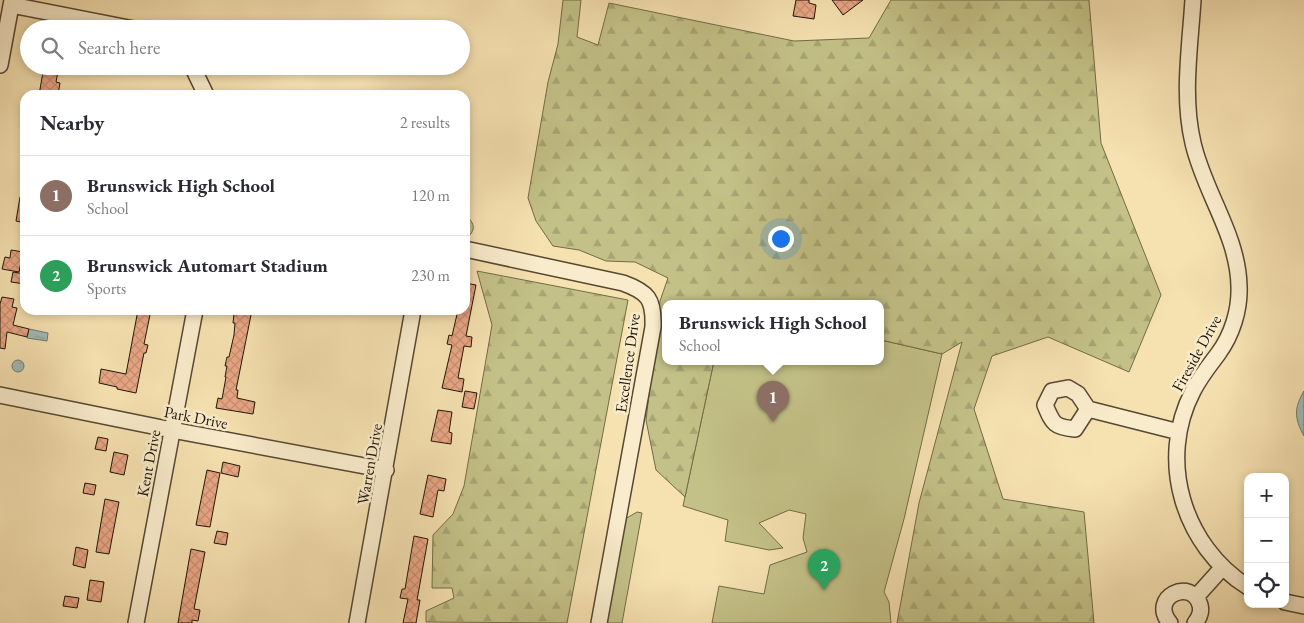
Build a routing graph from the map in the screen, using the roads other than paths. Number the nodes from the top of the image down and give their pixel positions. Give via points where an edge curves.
1 (1194, 0) edge
2 (12, 3) edge
3 (92, 20) edge
4 (0, 65) edge
5 (196, 75) edge
6 (204, 90) edge
7 (470, 250) edge
8 (194, 315) edge
9 (412, 315) edge
10 (0, 395) edge
11 (1088, 409) dead end
12 (172, 430) junction
13 (1179, 432) junction
14 (386, 470) junction
15 (1222, 568) junction
16 (1244, 584) edge
17 (1196, 597) junction
18 (1289, 603) edge
19 (1304, 606) edge
20 (136, 623) edge
21 (357, 623) edge
22 (599, 623) edge
23 (1170, 623) edge
24 (1195, 623) edge

1 - 13 street, Fireside Drive via 1187,99 1189,121 1199,166 1234,251 1239,287 1238,305 1229,336 1192,392
2 - 3 street
2 - 4 street
5 - 6 street
7 - 22 street, Excellence Drive via 623,283 638,288 652,303 653,326
8 - 12 street, Kent Drive
9 - 14 street, Warren Drive
10 - 12 street, Park Drive
11 - 13 street
12 - 14 street, Park Drive
12 - 20 street, Kent Drive
13 - 15 street, Fireside Drive via 1176,462 1183,502 1199,539
14 - 21 street, Warren Drive
15 - 16 street, Fireside Drive
15 - 17 street
17 - 23 street via 1184,591 1168,598 1164,610
17 - 24 street via 1200,613
18 - 19 street

